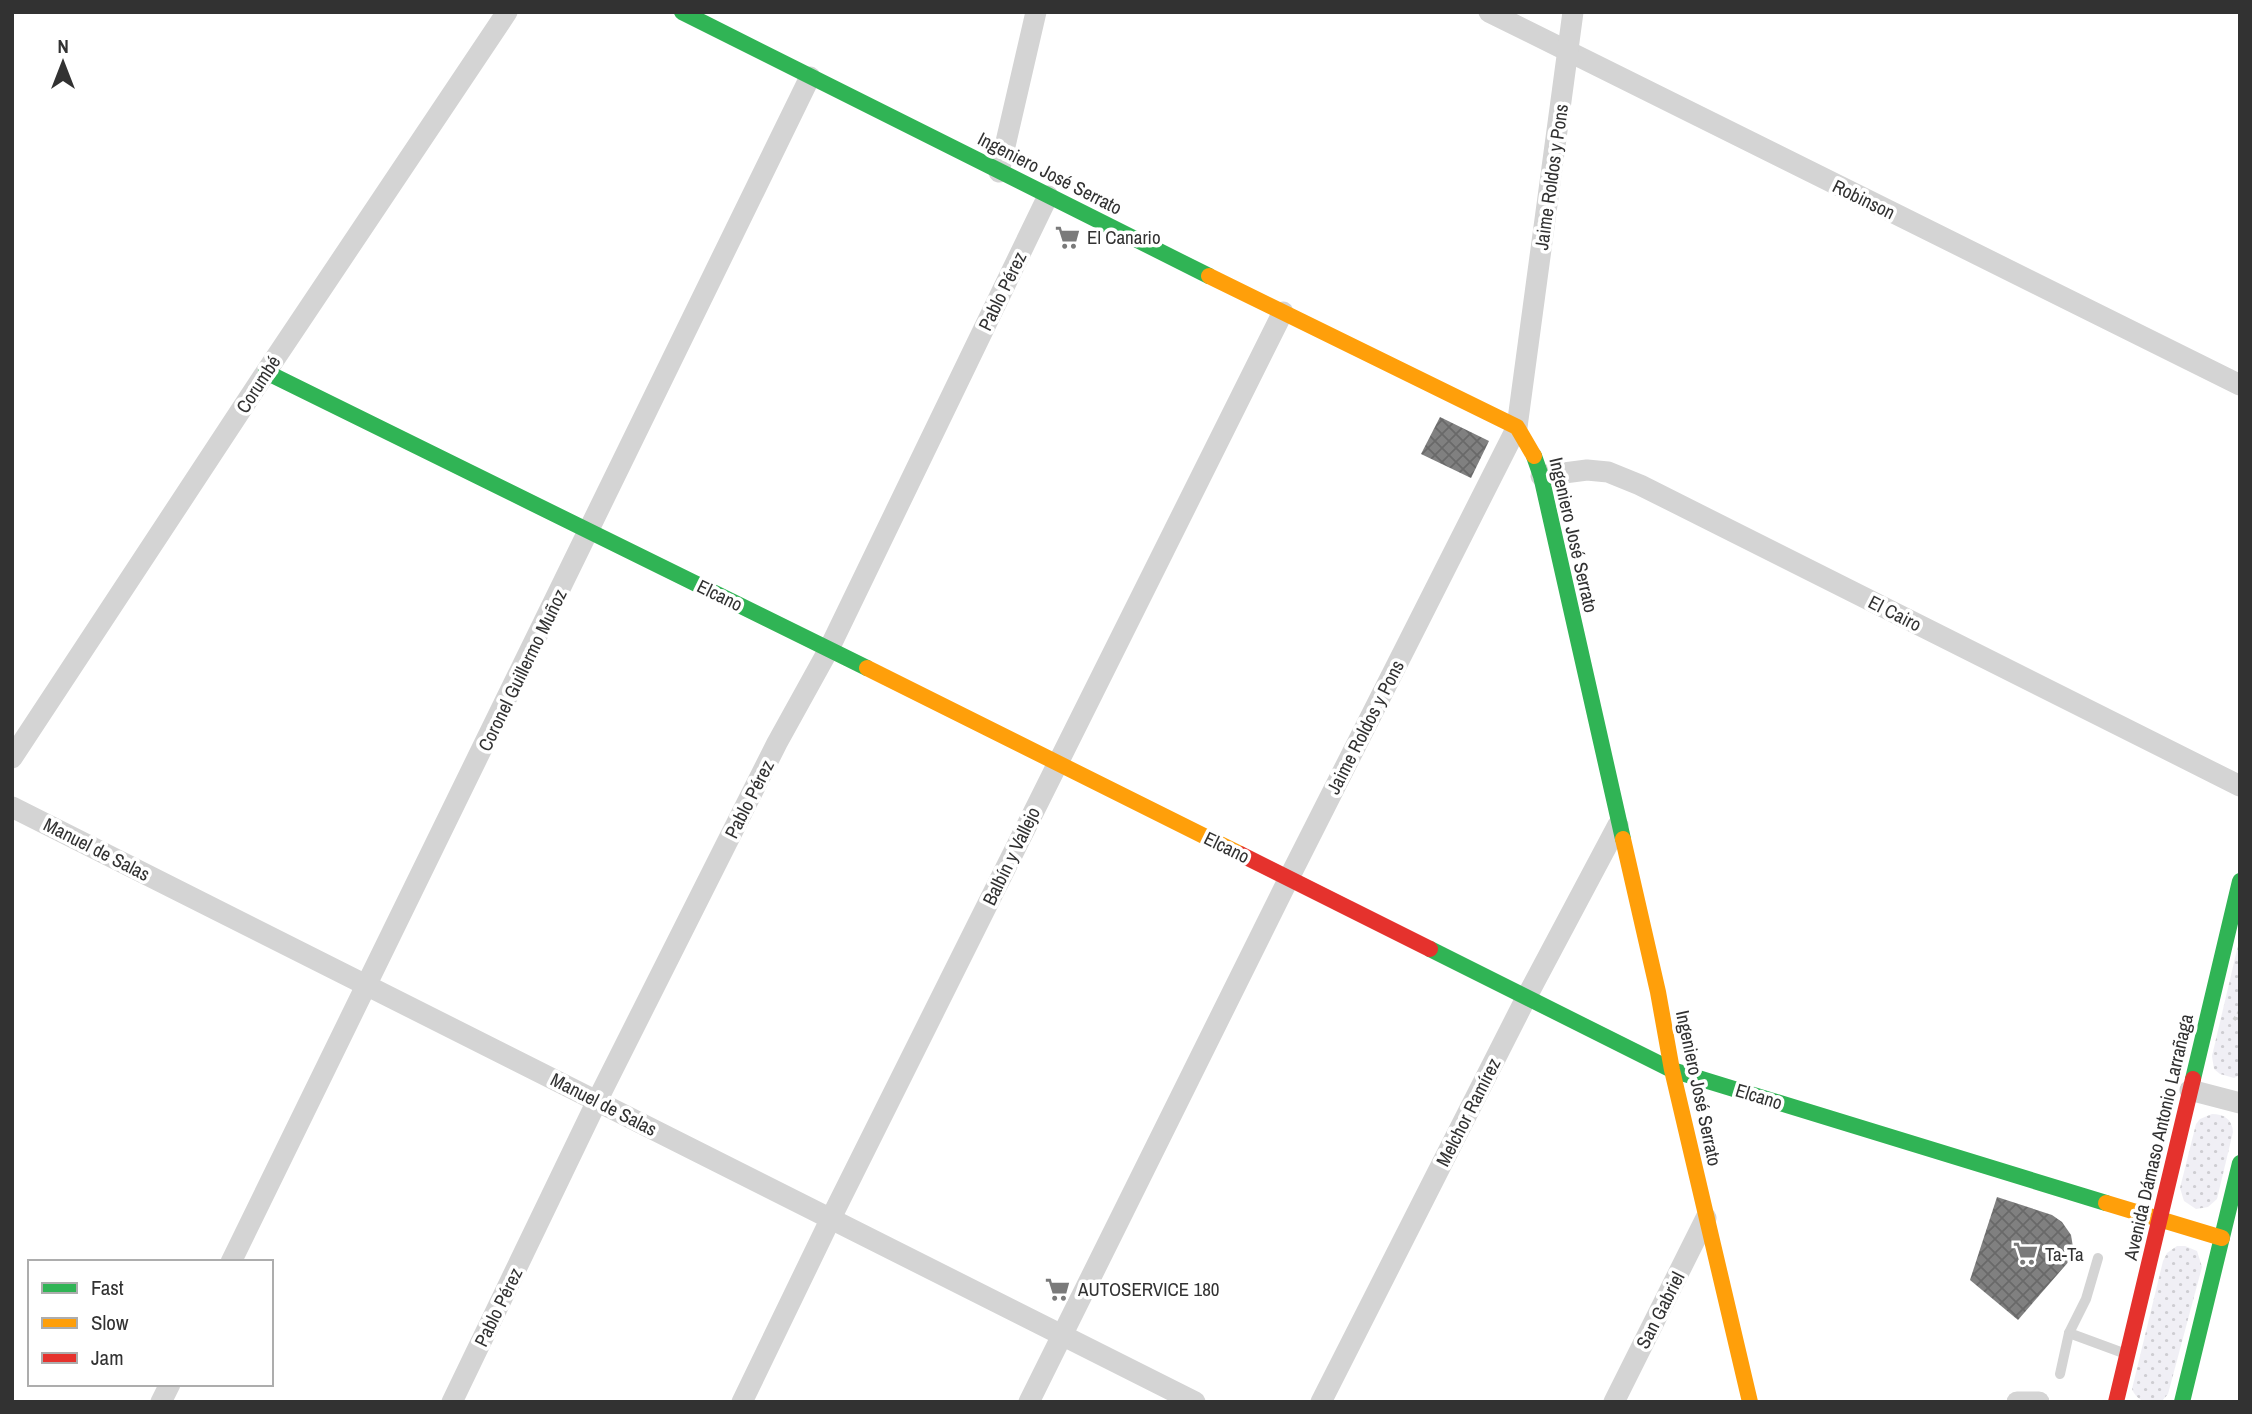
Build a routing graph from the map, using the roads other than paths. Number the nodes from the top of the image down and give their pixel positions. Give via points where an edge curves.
1 (507, 12) edge
2 (682, 12) edge
3 (1036, 12) edge
4 (1489, 12) edge
5 (1573, 12) edge
6 (1568, 52) junction
7 (810, 77) junction
8 (999, 172) junction
9 (1048, 196) junction
10 (1283, 312) junction
11 (266, 372) junction
12 (2240, 385) edge
13 (1517, 427) junction
14 (1542, 477) junction
15 (590, 530) junction
16 (829, 649) junction
17 (12, 758) edge
18 (1057, 763) junction
19 (2240, 786) edge
20 (12, 807) edge
21 (1618, 825) junction
22 (1289, 878) junction
23 (2240, 881) edge
24 (368, 985) junction
25 (1526, 998) junction
26 (1672, 1070) junction
27 (2190, 1090) junction
28 (597, 1101) junction
29 (2240, 1103) edge
30 (2240, 1163) edge
31 (1706, 1218) junction
32 (831, 1219) junction
33 (2160, 1219) junction
34 (2222, 1238) junction
35 (2098, 1258) dead end
36 (232, 1260) edge
37 (2069, 1333) junction
38 (1061, 1334) junction
39 (2127, 1355) junction
40 (2060, 1374) dead end
41 (169, 1386) edge
42 (2118, 1400) edge
43 (161, 1402) edge
44 (452, 1402) edge
45 (742, 1402) edge
46 (1029, 1402) edge
47 (1195, 1402) edge
48 (1321, 1402) edge
49 (1614, 1402) edge
50 (1750, 1402) edge
51 (2017, 1402) edge
52 (2039, 1402) edge
53 (2182, 1402) edge

1 - 11 street, Corumbé
2 - 7 street, Ingeniero José Serrato
3 - 8 street
4 - 6 street, Robinson
5 - 6 street, Jaime Roldos y Pons
6 - 12 street, Robinson
6 - 13 street, Jaime Roldos y Pons
7 - 8 street, Ingeniero José Serrato
7 - 15 street, Coronel Guillermo Muñoz
8 - 9 street, Ingeniero José Serrato
9 - 10 street, Ingeniero José Serrato
9 - 16 street, Pablo Pérez
10 - 13 street, Ingeniero José Serrato
10 - 18 street, Balbín y Vallejo
11 - 15 street, Elcano
11 - 17 street, Corumbé
13 - 14 street, Ingeniero José Serrato
13 - 22 street, Jaime Roldos y Pons
14 - 19 street, El Cairo via 1587,470 1608,472 1640,485
14 - 21 street, Ingeniero José Serrato
15 - 16 street, Elcano
15 - 24 street, Coronel Guillermo Muñoz
16 - 18 street, Elcano
16 - 28 street, Pablo Pérez
18 - 22 street, Elcano
18 - 32 street, Balbín y Vallejo
20 - 24 street, Manuel de Salas
21 - 25 street, Melchor Ramírez
21 - 26 street, Ingeniero José Serrato
22 - 25 street, Elcano
22 - 38 street, Jaime Roldos y Pons
23 - 27 street, Avenida Dámaso Antonio Larrañaga
24 - 28 street, Manuel de Salas
24 - 36 street, Coronel Guillermo Muñoz
25 - 26 street, Elcano
25 - 48 street, Melchor Ramírez
26 - 31 street, Ingeniero José Serrato
26 - 33 street, Elcano
27 - 29 street
27 - 33 street, Avenida Dámaso Antonio Larrañaga
28 - 32 street, Manuel de Salas
28 - 44 street, Pablo Pérez
30 - 34 street
31 - 49 street, San Gabriel
31 - 50 street, Ingeniero José Serrato
32 - 38 street, Manuel de Salas
32 - 45 street, Balbín y Vallejo
33 - 34 street, Elcano
33 - 39 street, Avenida Dámaso Antonio Larrañaga
34 - 53 street
35 - 37 lane via 2087,1299
37 - 39 lane
37 - 40 lane
38 - 46 street, Jaime Roldos y Pons
38 - 47 street, Manuel de Salas
39 - 42 street, Avenida Dámaso Antonio Larrañaga
41 - 43 street
51 - 52 street

